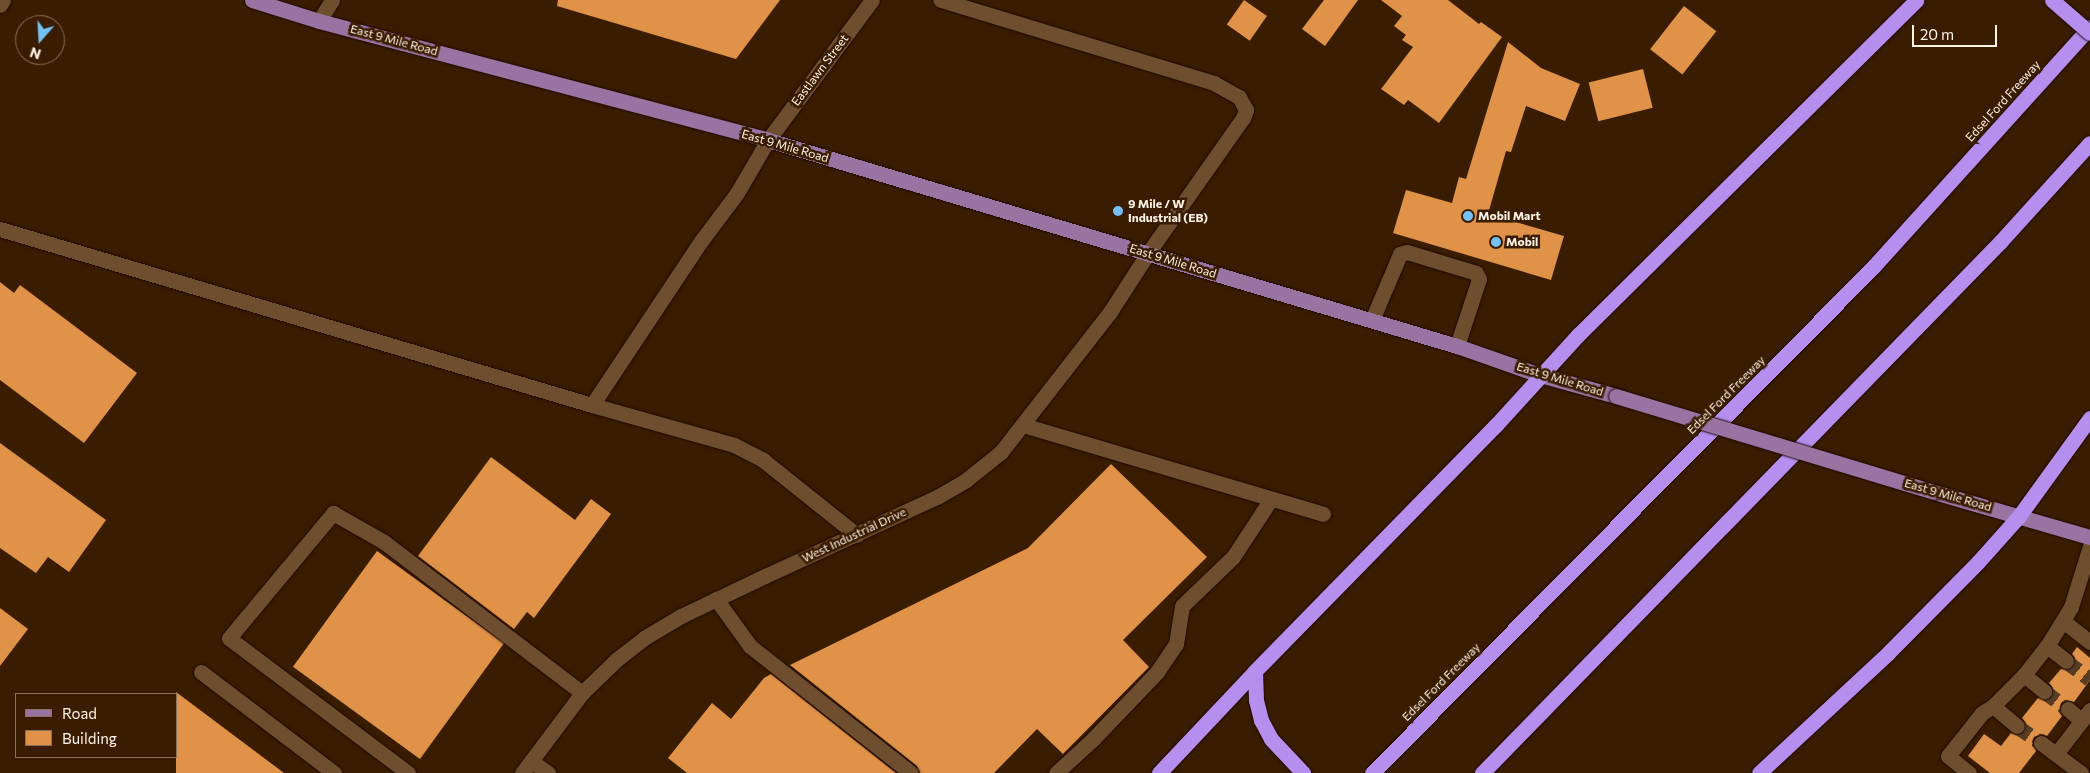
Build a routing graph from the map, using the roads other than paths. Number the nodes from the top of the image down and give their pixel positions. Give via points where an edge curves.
1 (3, 0) edge
2 (252, 0) edge
3 (332, 0) edge
4 (872, 0) edge
5 (940, 0) edge
6 (1916, 0) edge
7 (2052, 0) edge
8 (0, 6) edge
9 (319, 20) junction
10 (2090, 28) edge
11 (2090, 33) edge
12 (768, 140) junction
13 (2090, 143) edge
14 (0, 229) edge
15 (1148, 253) junction
16 (1372, 320) junction
17 (1457, 346) junction
18 (1540, 375) junction
19 (592, 405) junction
20 (2090, 418) edge
21 (1023, 425) junction
22 (1271, 499) junction
23 (1323, 514) dead end
24 (2019, 516) junction
25 (857, 535) junction
26 (2090, 537) edge
27 (2090, 546) edge
28 (716, 599) junction
29 (2063, 621) junction
30 (2090, 642) edge
31 (2047, 646) junction
32 (2066, 661) tunnel mouth
33 (201, 672) dead end
34 (1255, 672) junction
35 (2024, 675) junction
36 (2044, 691) tunnel mouth
37 (582, 693) junction
38 (1994, 706) junction
39 (2068, 709) tunnel mouth
40 (2086, 716) edge
41 (2017, 726) tunnel mouth
42 (2041, 743) tunnel mouth
43 (2056, 754) junction
44 (527, 767) edge
45 (334, 773) edge
46 (408, 773) edge
47 (548, 773) edge
48 (911, 773) edge
49 (1056, 773) edge
50 (1160, 773) edge
51 (1303, 773) edge
52 (1372, 773) edge
53 (1482, 773) edge
54 (1759, 773) edge
55 (1969, 773) edge
56 (2081, 773) edge

1 - 8 street
2 - 9 main road, East 9 Mile Road
3 - 9 street
4 - 12 street, Eastlawn Street
5 - 15 street, West Industrial Drive via 1214,83 1239,97 1246,110 1243,118
6 - 18 highway
7 - 11 highway, bridge
9 - 12 main road, East 9 Mile Road
10 - 52 highway, Edsel Ford Freeway via 1874,266
12 - 15 main road, East 9 Mile Road
12 - 19 street, Eastlawn Street via 737,192
13 - 53 highway via 1994,248
14 - 19 street
15 - 16 main road, East 9 Mile Road
15 - 21 street, West Industrial Drive via 1110,312
16 - 17 main road, East 9 Mile Road
16 - 17 street via 1400,254 1407,252 1476,273 1479,279
17 - 18 main road, East 9 Mile Road
18 - 24 main road, East 9 Mile Road, bridge
18 - 34 highway via 1496,425
19 - 25 street via 734,445 763,460
20 - 24 highway
21 - 22 street
21 - 25 street, West Industrial Drive via 1001,452 966,480
22 - 23 street
22 - 49 street via 1233,557 1182,606 1176,644 1157,672
24 - 26 main road, East 9 Mile Road
24 - 54 highway via 1888,653
25 - 28 street, West Industrial Drive
27 - 29 street via 2071,607
28 - 37 street, West Industrial Drive via 644,638
28 - 48 street via 750,646
29 - 30 street
29 - 31 street
31 - 32 street
31 - 35 street
33 - 45 street
34 - 50 highway
34 - 51 highway via 1261,720 1271,739
35 - 36 street
35 - 38 street
37 - 44 street, West Industrial Drive
37 - 46 street via 384,542 333,513 228,638
38 - 41 street
38 - 55 street via 1982,714 1948,756
39 - 40 street
40 - 43 street
42 - 43 street
43 - 56 street
44 - 47 street

